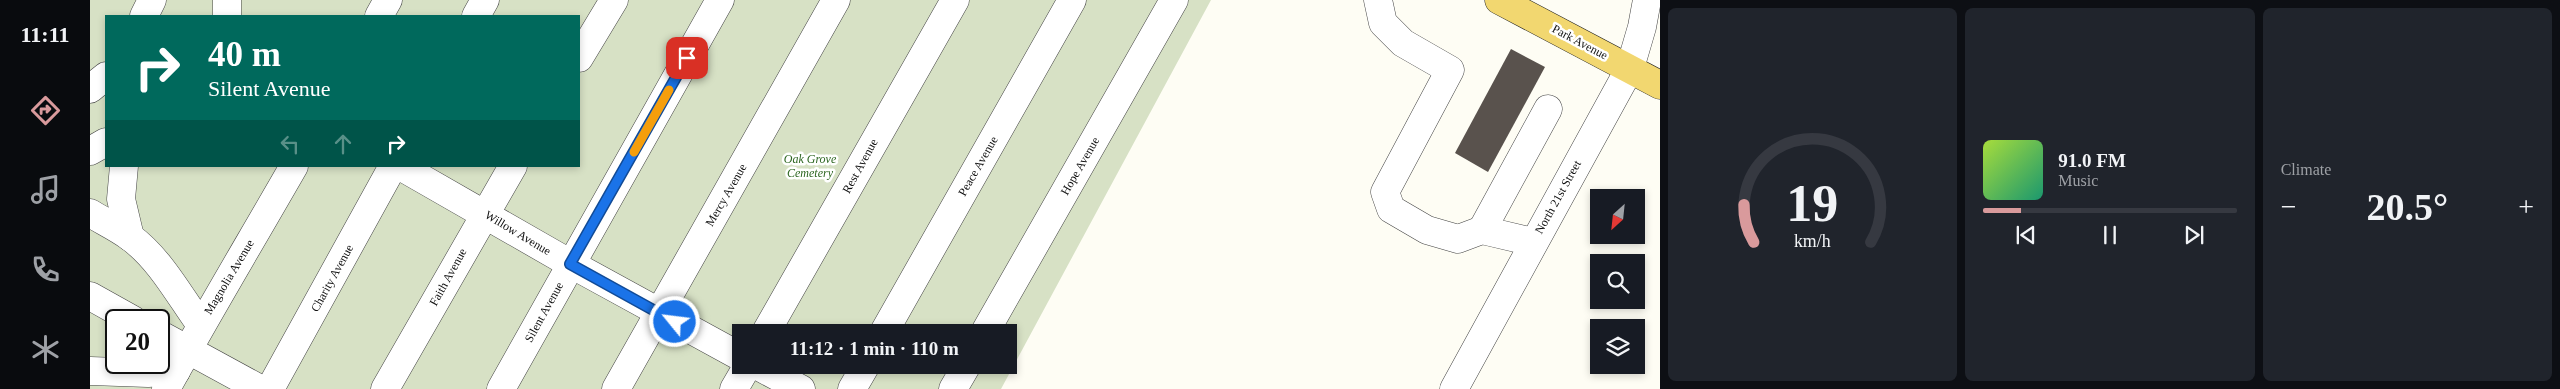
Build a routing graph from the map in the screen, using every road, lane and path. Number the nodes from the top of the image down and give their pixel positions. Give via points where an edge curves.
1 (152, 0) edge
2 (227, 0) edge
3 (388, 0) edge
4 (485, 0) edge
5 (614, 0) edge
6 (720, 0) edge
7 (836, 0) edge
8 (955, 0) edge
9 (1072, 0) edge
10 (1174, 0) edge
11 (1378, 0) edge
12 (1499, 0) edge
13 (1647, 0) edge
14 (144, 15) edge
15 (227, 15) edge
16 (380, 15) edge
17 (477, 15) edge
18 (580, 56) edge
19 (1630, 68) junction
20 (105, 77) edge
21 (1660, 85) edge
22 (90, 89) edge
23 (1548, 109) dead end
24 (105, 143) edge
25 (90, 151) edge
26 (124, 167) edge
27 (293, 167) edge
28 (392, 167) edge
29 (402, 167) edge
30 (512, 167) edge
31 (90, 213) edge
32 (485, 213) junction
33 (1482, 230) junction
34 (130, 237) junction
35 (1533, 242) junction
36 (570, 264) junction
37 (90, 296) edge
38 (113, 309) edge
39 (659, 312) junction
40 (200, 324) junction
41 (771, 324) edge
42 (889, 324) edge
43 (991, 324) edge
44 (732, 353) edge
45 (170, 357) edge
46 (176, 370) edge
47 (90, 372) edge
48 (743, 374) edge
49 (773, 374) edge
50 (861, 374) edge
51 (962, 374) edge
52 (260, 389) edge
53 (270, 389) edge
54 (385, 389) edge
55 (500, 389) edge
56 (616, 389) edge
57 (734, 389) edge
58 (802, 389) edge
59 (852, 389) edge
60 (953, 389) edge
61 (1454, 389) edge

1 - 14 street
2 - 15 street
3 - 16 street
4 - 17 street
5 - 18 street
6 - 36 street, Silent Avenue
7 - 39 street, Mercy Avenue
8 - 41 street, Rest Avenue
9 - 42 street, Peace Avenue
10 - 43 street, Hope Avenue
11 - 33 street via 1383,23 1403,43 1450,70 1385,192 1390,209 1426,230 1458,239
12 - 19 main road, Park Avenue
13 - 19 street, North 21st Street
19 - 21 main road, Park Avenue
19 - 35 street, North 21st Street
20 - 22 street
23 - 33 street
24 - 25 street
26 - 34 street via 121,200
27 - 40 street, Magnolia Avenue via 219,297
28 - 53 street, Charity Avenue
29 - 32 street, Willow Avenue
30 - 32 street, Faith Avenue
31 - 34 street
32 - 36 street, Willow Avenue
32 - 54 street, Faith Avenue
33 - 35 street
34 - 40 street via 164,272
35 - 61 street, North 21st Street
36 - 39 street, Willow Avenue
36 - 55 street, Silent Avenue
37 - 38 street
39 - 44 street, Willow Avenue
39 - 56 street, Mercy Avenue
40 - 46 street, Magnolia Avenue
45 - 46 street
46 - 47 street
46 - 52 street
48 - 57 street
49 - 58 street
50 - 59 street
51 - 60 street

